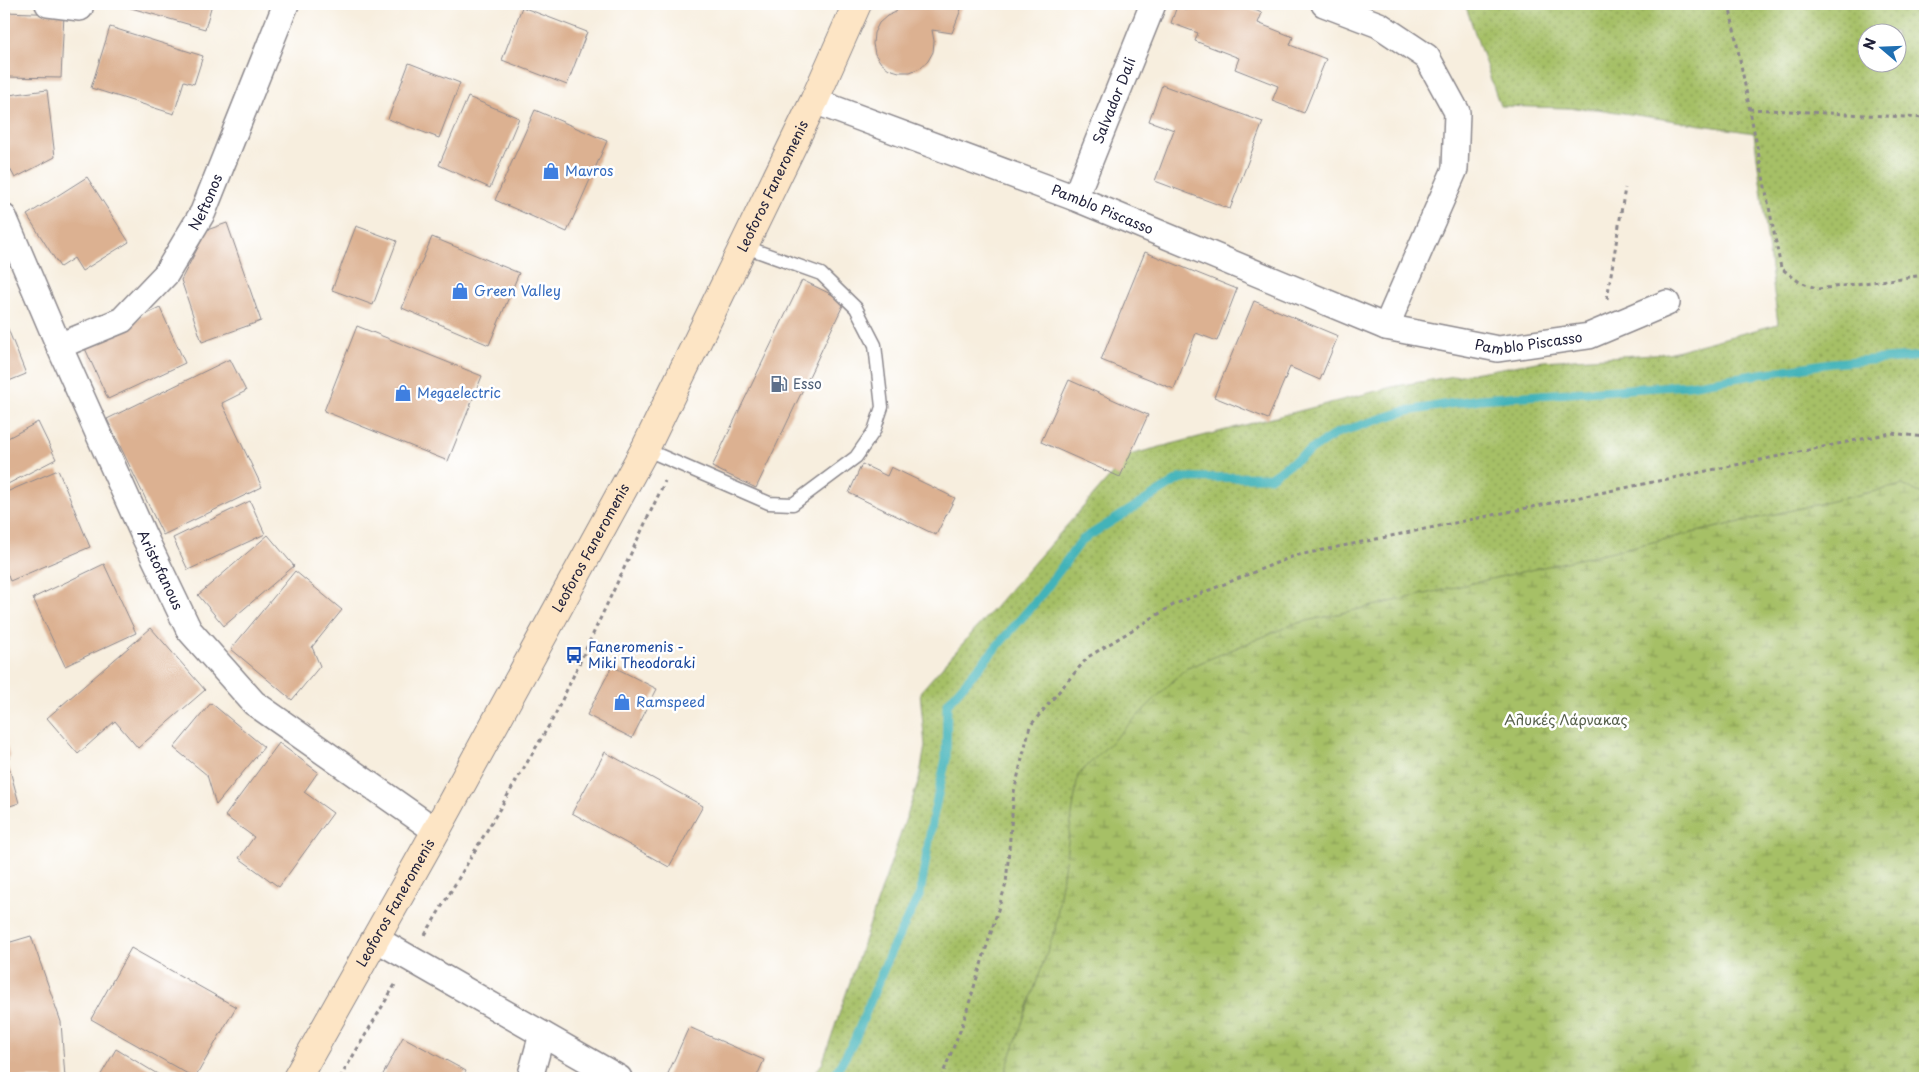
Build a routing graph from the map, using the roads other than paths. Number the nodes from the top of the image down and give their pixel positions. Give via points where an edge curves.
1 (48, 4) edge
2 (286, 4) edge
3 (857, 4) edge
4 (1153, 4) edge
5 (1324, 4) edge
6 (80, 8) dead end
7 (814, 101) junction
8 (1075, 198) junction
9 (4, 217) edge
10 (743, 246) junction
11 (1667, 303) dead end
12 (1386, 327) junction
13 (59, 346) junction
14 (645, 449) junction
15 (436, 831) junction
16 (376, 939) junction
17 (542, 1034) junction
18 (297, 1078) edge
19 (530, 1078) edge
20 (619, 1078) edge

1 - 6 street
2 - 13 street, Neftonos via 203,212 166,274 122,320
3 - 7 main road, Leoforos Faneromenis
4 - 8 street, Salvador Dali
5 - 12 street via 1379,25 1427,57 1457,112 1455,169
7 - 8 street, Pamblo Piscasso
7 - 10 main road, Leoforos Faneromenis
8 - 12 street, Pamblo Piscasso
9 - 13 street, Aristofanous
10 - 14 main road, Leoforos Faneromenis
10 - 14 lane via 821,274 856,308 875,345 882,407 874,432 856,457 793,504 769,503
11 - 12 street, Pamblo Piscasso via 1589,336 1498,349
13 - 15 street, Aristofanous via 189,630 254,703
14 - 15 main road, Leoforos Faneromenis
15 - 16 main road, Leoforos Faneromenis
16 - 17 street
16 - 18 main road, Leoforos Faneromenis
17 - 19 street
17 - 20 street

